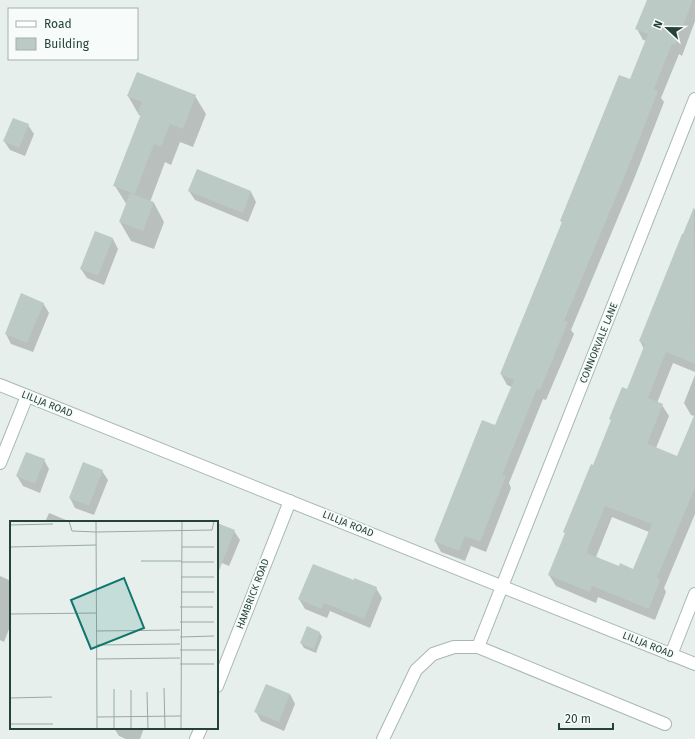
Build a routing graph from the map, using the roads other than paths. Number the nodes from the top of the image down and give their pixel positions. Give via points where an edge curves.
1 (695, 99) edge
2 (0, 385) edge
3 (26, 396) junction
4 (0, 463) edge
5 (290, 501) junction
6 (503, 586) junction
7 (695, 594) edge
8 (478, 647) junction
9 (671, 655) junction
10 (695, 664) edge
11 (218, 683) edge
12 (665, 724) dead end
13 (201, 729) edge
14 (196, 739) edge
15 (383, 739) edge

1 - 6 street, CONNORVALE LANE
2 - 3 street, LILLJA ROAD
3 - 4 street
3 - 5 street, LILLJA ROAD
5 - 6 street, LILLJA ROAD
5 - 11 street, HAMBRICK ROAD
6 - 8 street, CONNORVALE LANE
6 - 9 street, LILLJA ROAD
7 - 9 street
8 - 12 street
8 - 15 street via 454,647 433,654 416,670
9 - 10 street, LILLJA ROAD
13 - 14 street

